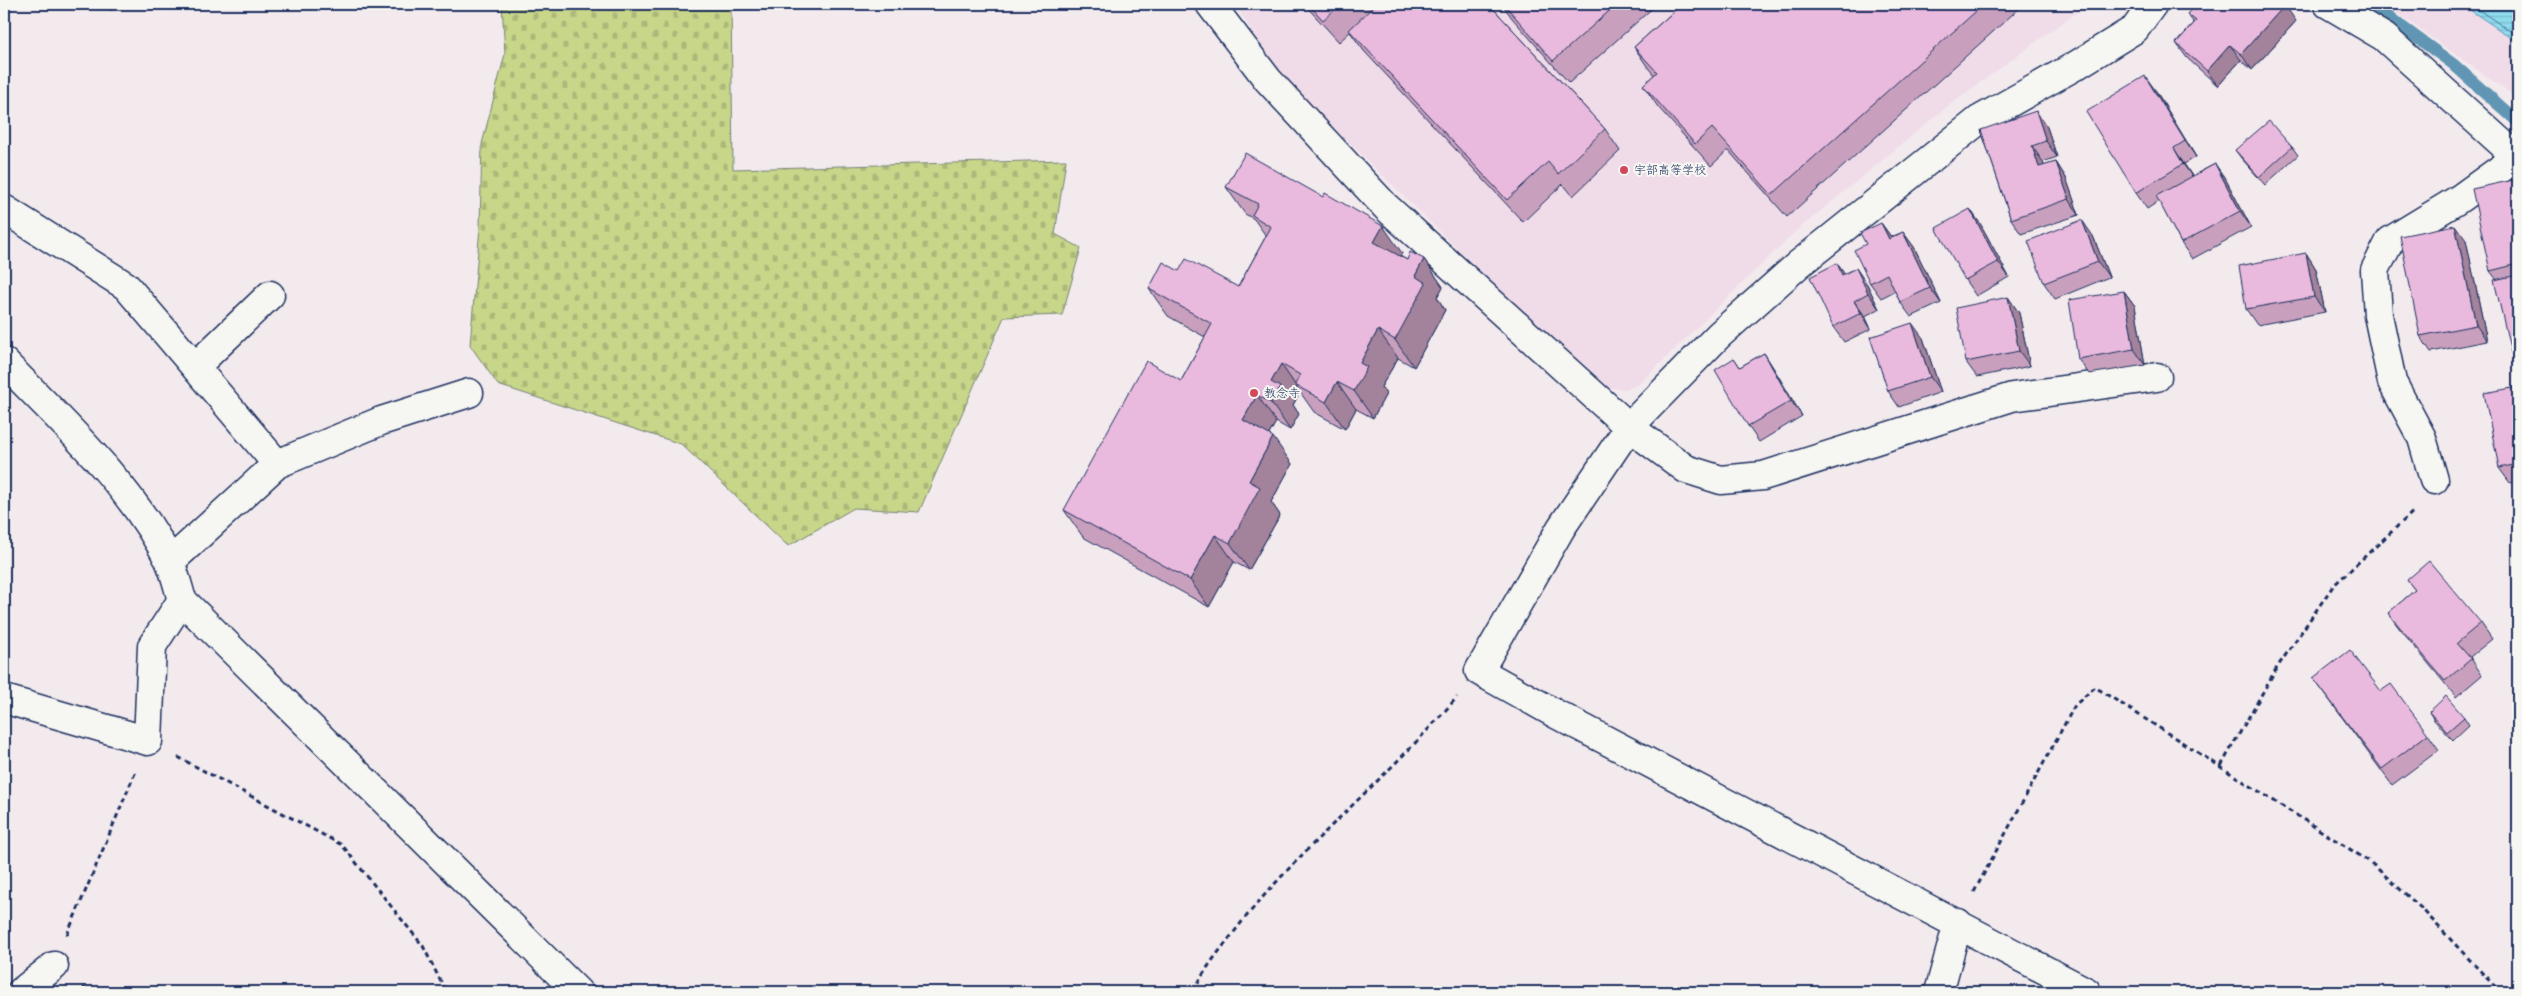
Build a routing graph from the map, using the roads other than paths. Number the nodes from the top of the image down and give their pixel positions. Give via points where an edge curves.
1 (1210, 4) edge
2 (2153, 4) edge
3 (2328, 4) edge
4 (2518, 157) edge
5 (4, 209) edge
6 (270, 295) dead end
7 (4, 362) edge
8 (195, 367) junction
9 (2157, 376) dead end
10 (468, 392) dead end
11 (1629, 427) junction
12 (277, 464) junction
13 (2434, 480) road end
14 (170, 562) junction
15 (182, 600) junction
16 (4, 699) edge
17 (1958, 924) junction
18 (54, 966) road end
19 (21, 992) edge
20 (578, 992) edge
21 (1939, 992) edge
22 (2087, 992) edge

1 - 11 street via 1268,80 1386,207
2 - 11 street via 2134,29 1979,120 1799,264 1719,335
3 - 4 street via 2384,37
4 - 13 street via 2459,199 2390,241 2375,270 2378,315 2392,382 2422,438
5 - 8 street via 126,286
6 - 8 street
7 - 14 street via 135,504
8 - 12 street
9 - 11 street via 2012,397 1763,476 1721,480 1686,469
10 - 12 street via 381,421
11 - 17 street via 1561,528 1479,671
12 - 14 street
14 - 15 street
15 - 16 street via 152,646 148,740
15 - 20 street
17 - 21 street
17 - 22 street
18 - 19 street

